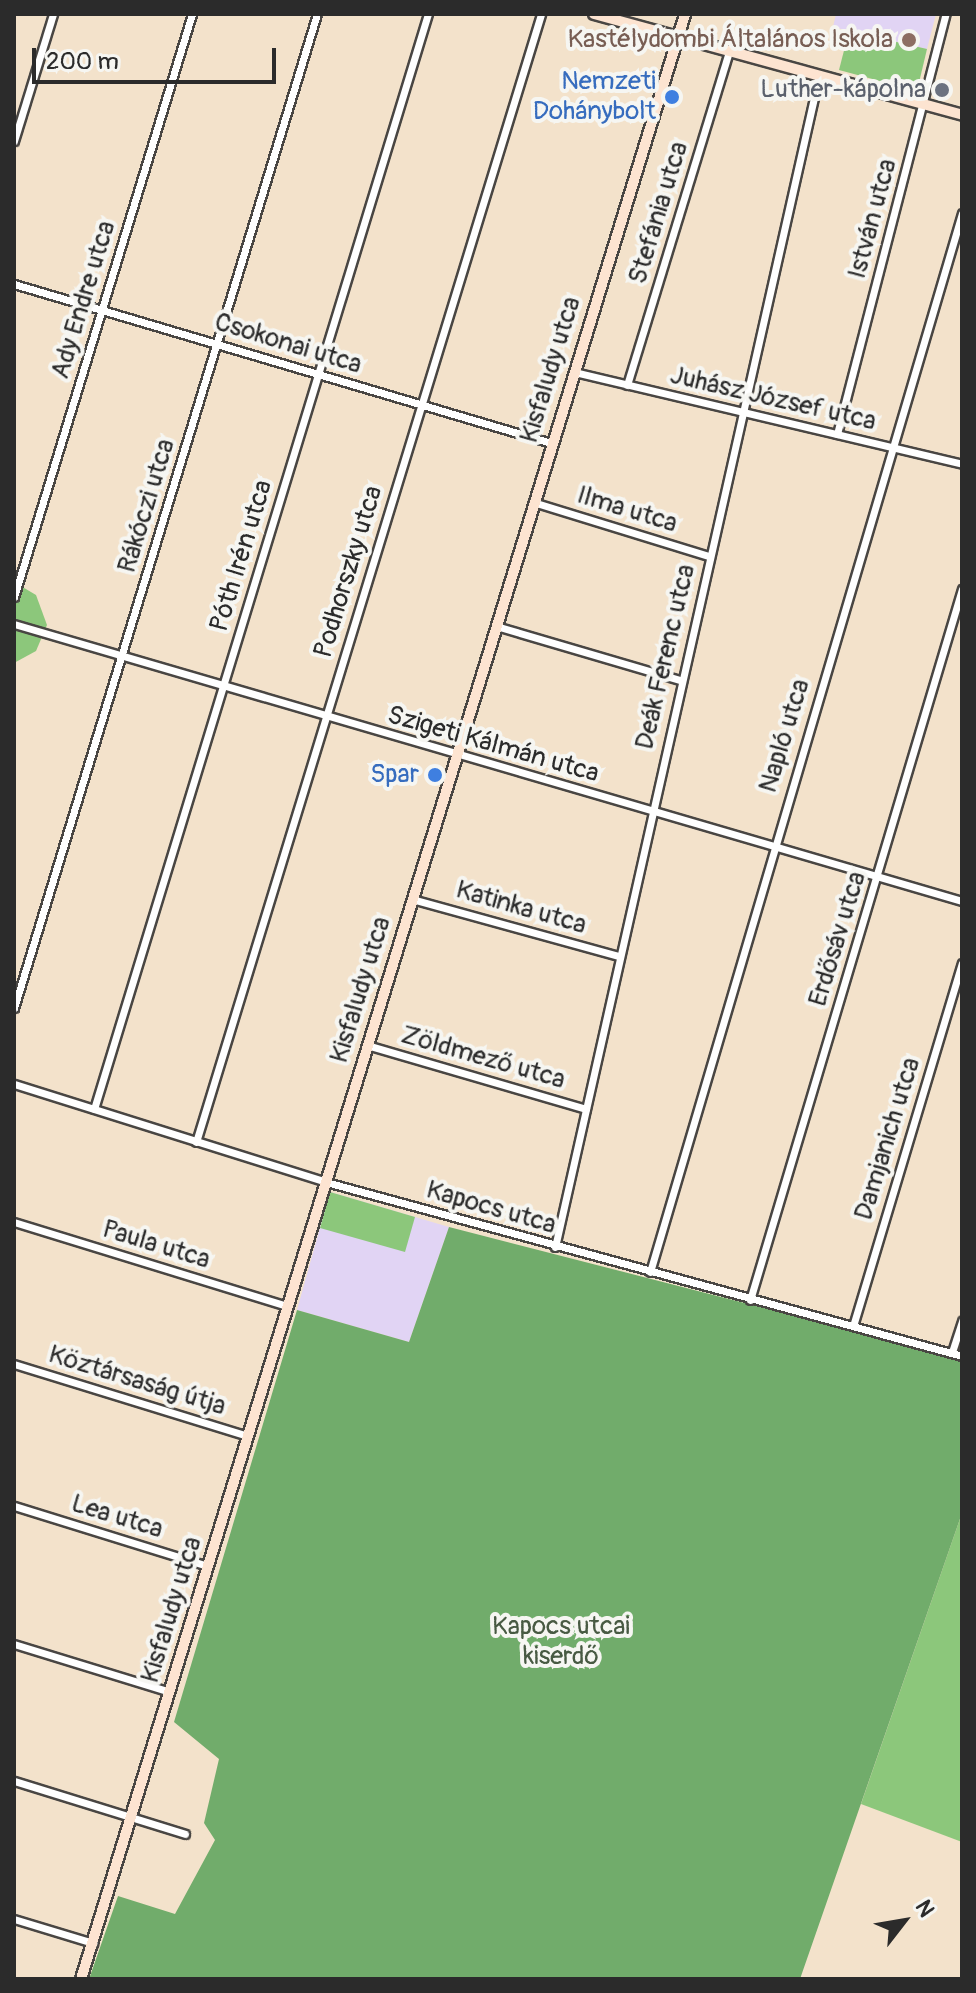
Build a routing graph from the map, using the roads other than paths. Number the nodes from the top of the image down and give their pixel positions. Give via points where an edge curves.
1 (53, 14) edge
2 (192, 14) edge
3 (317, 14) edge
4 (428, 14) edge
5 (541, 14) edge
6 (594, 14) edge
7 (685, 14) edge
8 (946, 14) edge
9 (677, 37) junction
10 (729, 51) junction
11 (819, 76) junction
12 (923, 104) junction
13 (962, 115) edge
14 (14, 141) edge
15 (962, 213) edge
16 (14, 284) edge
17 (102, 309) junction
18 (216, 343) junction
19 (574, 372) junction
20 (318, 375) junction
21 (627, 385) junction
22 (421, 405) junction
23 (741, 413) junction
24 (837, 434) junction
25 (551, 443) junction
26 (893, 447) junction
27 (962, 464) edge
28 (533, 502) junction
29 (709, 556) junction
30 (962, 589) edge
31 (14, 597) edge
32 (14, 624) edge
33 (496, 626) junction
34 (122, 656) junction
35 (680, 680) junction
36 (223, 687) junction
37 (326, 716) junction
38 (454, 756) junction
39 (651, 811) junction
40 (773, 846) junction
41 (878, 876) junction
42 (412, 899) junction
43 (962, 901) edge
44 (619, 956) junction
45 (962, 963) edge
46 (14, 1008) edge
47 (367, 1045) junction
48 (14, 1084) edge
49 (94, 1109) junction
50 (586, 1109) junction
51 (196, 1142) junction
52 (326, 1182) junction
53 (14, 1222) edge
54 (555, 1247) junction
55 (650, 1272) junction
56 (750, 1300) junction
57 (287, 1306) junction
58 (962, 1321) edge
59 (853, 1326) junction
60 (952, 1352) junction
61 (962, 1356) edge
62 (14, 1364) edge
63 (248, 1436) junction
64 (14, 1506) edge
65 (208, 1566) junction
66 (14, 1644) edge
67 (170, 1692) junction
68 (14, 1781) edge
69 (131, 1817) junction
70 (185, 1834) dead end
71 (14, 1919) edge
72 (93, 1943) junction
73 (81, 1979) edge

1 - 14 street
2 - 17 street, Ady Endre utca
3 - 18 street, Rákóczi utca
4 - 20 street, Póth Irén utca
5 - 22 street, Podhorszky utca
6 - 9 street
7 - 9 street, Kisfaludy utca
8 - 12 street, István utca
9 - 10 street
9 - 19 street, Kisfaludy utca
10 - 11 street
10 - 21 street, Stefánia utca
11 - 12 street
11 - 23 street, Deák Ferenc utca
12 - 13 street
12 - 24 street, István utca
15 - 26 street, Napló utca
16 - 17 street, Csokonai utca
17 - 18 street, Csokonai utca
17 - 31 street, Ady Endre utca
18 - 20 street, Csokonai utca
18 - 34 street, Rákóczi utca
19 - 21 street, Juhász József utca
19 - 25 street, Kisfaludy utca
20 - 22 street, Csokonai utca
20 - 36 street, Póth Irén utca
21 - 23 street, Juhász József utca
22 - 25 street, Csokonai utca
22 - 37 street, Podhorszky utca
23 - 24 street, Juhász József utca
23 - 29 street, Deák Ferenc utca
24 - 26 street, Juhász József utca
25 - 28 street, Kisfaludy utca
26 - 27 street, Juhász József utca
26 - 40 street, Napló utca
28 - 29 street, Ilma utca
28 - 33 street, Kisfaludy utca
29 - 35 street, Deák Ferenc utca
30 - 41 street, Erdősáv utca
32 - 34 street, Szigeti Kálmán utca
33 - 35 street
33 - 38 street, Kisfaludy utca
34 - 36 street, Szigeti Kálmán utca
34 - 46 street, Rákóczi utca
35 - 39 street, Deák Ferenc utca
36 - 37 street, Szigeti Kálmán utca
36 - 49 street, Póth Irén utca
37 - 38 street, Szigeti Kálmán utca
37 - 51 street, Podhorszky utca
38 - 39 street, Szigeti Kálmán utca
38 - 42 street, Kisfaludy utca
39 - 40 street, Szigeti Kálmán utca
39 - 44 street, Deák Ferenc utca
40 - 41 street, Szigeti Kálmán utca
40 - 55 street, Napló utca
41 - 43 street, Szigeti Kálmán utca
41 - 56 street, Erdősáv utca
42 - 44 street, Katinka utca
42 - 47 street, Kisfaludy utca
44 - 50 street, Deák Ferenc utca
45 - 59 street, Damjanich utca
47 - 50 street, Zöldmező utca
47 - 52 street, Kisfaludy utca
48 - 49 street, Kapocs utca
49 - 51 street, Kapocs utca
50 - 54 street, Deák Ferenc utca
51 - 52 street, Kapocs utca
52 - 54 street, Kapocs utca
52 - 57 street, Kisfaludy utca
53 - 57 street, Paula utca
54 - 55 street, Kapocs utca
55 - 56 street, Kapocs utca
56 - 59 street, Kapocs utca
57 - 63 street, Kisfaludy utca
58 - 60 street
59 - 60 street, Kapocs utca
60 - 61 street, Kapocs utca
62 - 63 street, Köztársaság útja
63 - 65 street, Kisfaludy utca
64 - 65 street, Lea utca
65 - 67 street, Kisfaludy utca
66 - 67 street
67 - 69 street, Kisfaludy utca
68 - 69 street
69 - 70 street
69 - 72 street, Kisfaludy utca
71 - 72 street
72 - 73 street, Kisfaludy utca

